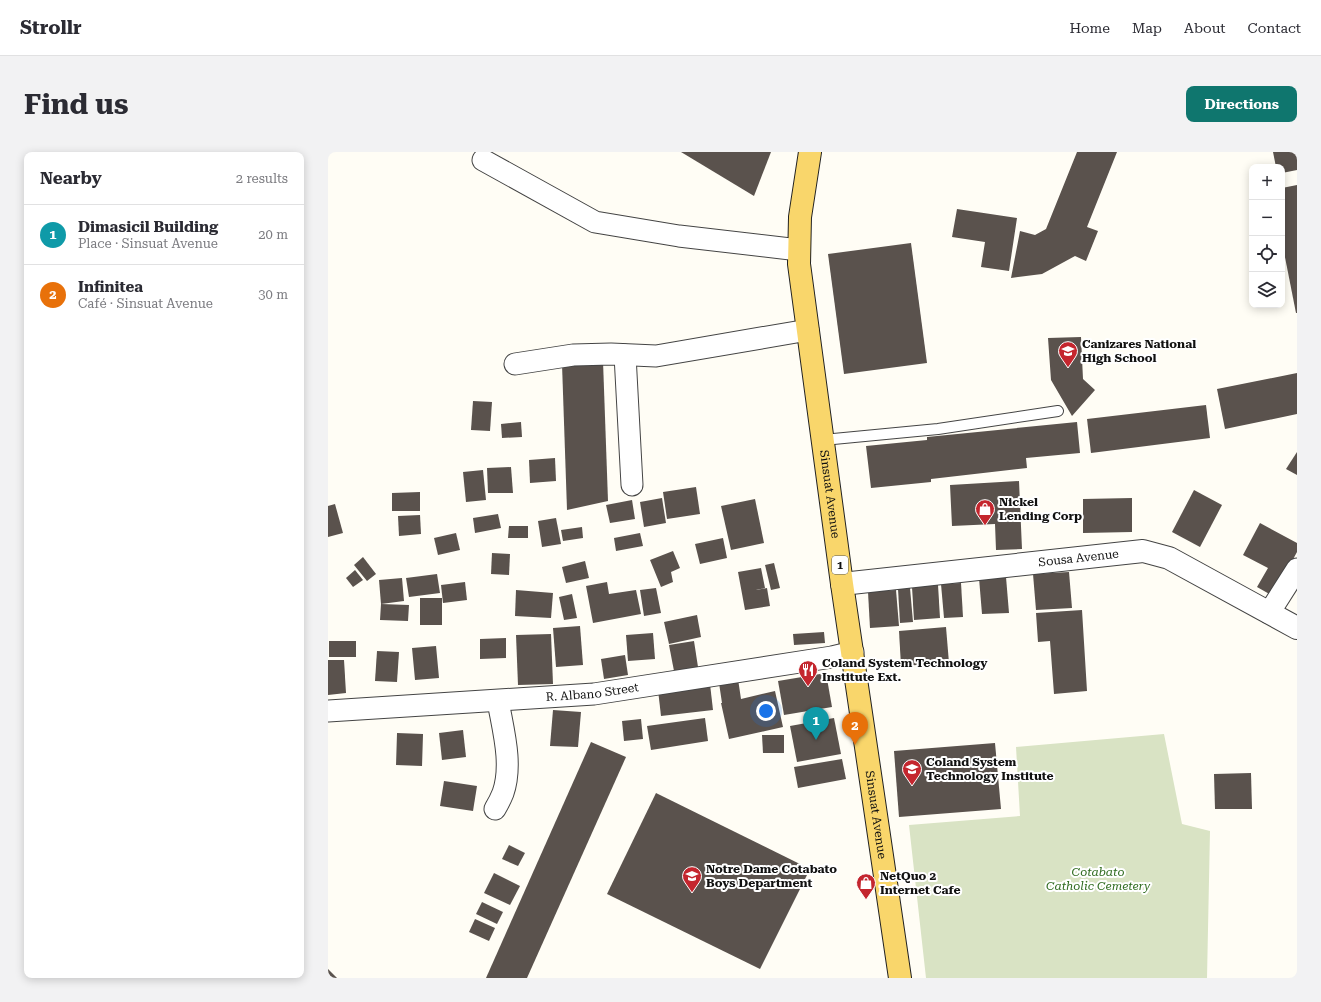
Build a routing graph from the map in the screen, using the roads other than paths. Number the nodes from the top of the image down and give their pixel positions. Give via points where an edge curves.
1 (810, 152) edge
2 (483, 160) dead end
3 (799, 250) junction
4 (808, 330) junction
5 (625, 355) junction
6 (515, 364) dead end
7 (1058, 411) dead end
8 (823, 440) junction
9 (632, 485) dead end
10 (1297, 569) edge
11 (842, 584) junction
12 (1269, 613) junction
13 (1297, 628) edge
14 (853, 652) junction
15 (498, 701) junction
16 (328, 710) edge
17 (495, 809) dead end
18 (900, 978) edge

1 - 3 main road, Sinsuat Avenue / 1 via 800,217
2 - 3 street via 595,222 679,236
3 - 4 main road, Sinsuat Avenue / 1
4 - 5 street via 656,356
4 - 8 main road, Sinsuat Avenue / 1
5 - 6 street via 573,355
5 - 9 street
7 - 8 lane via 938,429
8 - 11 main road, Sinsuat Avenue / 1
10 - 12 street
11 - 12 street, Sousa Avenue via 1143,551 1169,558
11 - 14 main road, Sinsuat Avenue / 1
12 - 13 street, Sousa Avenue
14 - 15 street, R. Albano Street via 594,694
14 - 18 main road, Sinsuat Avenue / 1
15 - 16 street, R. Albano Street
15 - 17 street via 507,758 503,792

